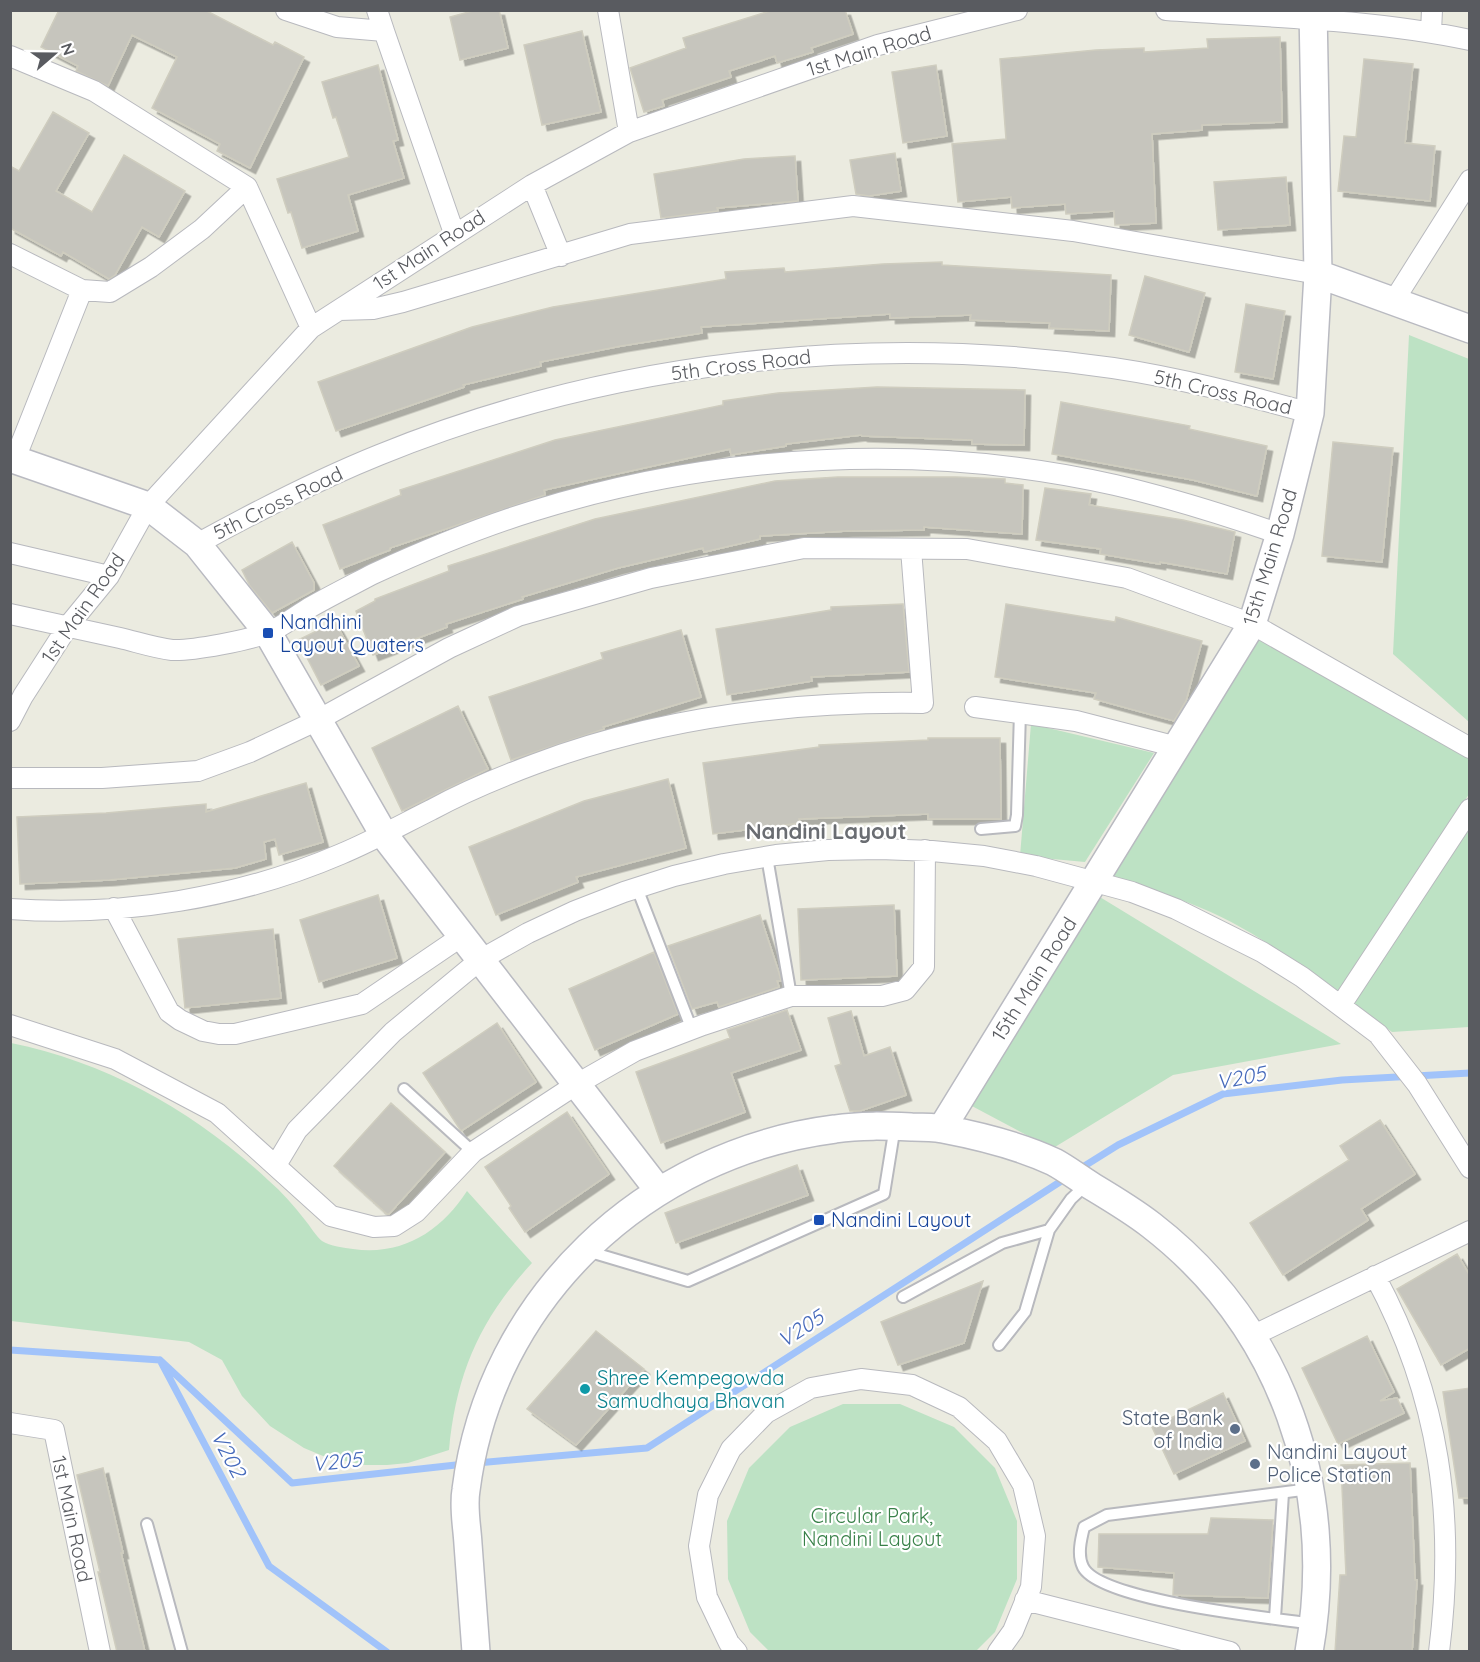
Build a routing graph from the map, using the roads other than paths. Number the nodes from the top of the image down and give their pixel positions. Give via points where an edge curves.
1 (285, 10) edge
2 (377, 10) edge
3 (608, 10) edge
4 (1017, 10) edge
5 (1166, 10) edge
6 (1432, 10) edge
7 (1222, 12) edge
8 (1312, 15) edge
9 (384, 32) junction
10 (1431, 32) junction
11 (1470, 40) edge
12 (10, 56) edge
13 (629, 132) junction
14 (1470, 180) edge
15 (532, 185) junction
16 (248, 187) junction
17 (454, 233) junction
18 (10, 254) edge
19 (561, 256) junction
20 (1318, 274) junction
21 (82, 290) junction
22 (1393, 302) junction
23 (338, 310) junction
24 (311, 328) junction
25 (1470, 329) edge
26 (1311, 413) junction
27 (13, 458) edge
28 (148, 506) junction
29 (1280, 534) junction
30 (197, 544) junction
31 (911, 549) junction
32 (10, 553) edge
33 (109, 576) junction
34 (10, 614) edge
35 (1252, 624) junction
36 (68, 626) junction
37 (268, 633) junction
38 (17, 695) edge
39 (975, 706) dead end
40 (1020, 712) junction
41 (10, 721) edge
42 (316, 721) junction
43 (1177, 747) junction
44 (1470, 748) edge
45 (10, 778) edge
46 (1470, 809) edge
47 (981, 829) dead end
48 (384, 835) junction
49 (925, 850) junction
50 (767, 857) junction
51 (1093, 882) junction
52 (637, 888) junction
53 (114, 908) junction
54 (10, 909) edge
55 (462, 936) junction
56 (480, 960) junction
57 (791, 996) junction
58 (1341, 1005) junction
59 (10, 1025) edge
60 (692, 1030) junction
61 (577, 1084) junction
62 (404, 1089) dead end
63 (895, 1126) junction
64 (942, 1128) junction
65 (473, 1152) junction
66 (276, 1165) junction
67 (1470, 1168) edge
68 (1087, 1184) junction
69 (659, 1191) junction
70 (1049, 1230) junction
71 (1470, 1231) edge
72 (584, 1250) junction
73 (1375, 1276) junction
74 (903, 1297) dead end
75 (1252, 1336) junction
76 (999, 1345) dead end
77 (10, 1423) edge
78 (1311, 1489) junction
79 (1283, 1493) junction
80 (147, 1524) dead end
81 (1025, 1600) junction
82 (1275, 1618) junction
83 (1313, 1624) junction
84 (476, 1651) edge
85 (100, 1652) edge
86 (182, 1652) edge
87 (737, 1652) edge
88 (998, 1652) edge
89 (1230, 1652) edge
90 (1308, 1652) edge
91 (1439, 1652) edge

1 - 9 street via 337,27
2 - 9 street
3 - 13 street
4 - 13 street, 1st Main Road via 878,45
5 - 7 street
6 - 10 street
7 - 8 street
8 - 10 street
8 - 20 street, 15th Main Road
9 - 17 street
10 - 11 street
12 - 16 street via 94,91
13 - 15 street, 1st Main Road
14 - 22 street
15 - 17 street, 1st Main Road
15 - 19 street
16 - 21 street via 202,229 151,267 110,292
16 - 24 street
17 - 23 street, 1st Main Road
18 - 21 street
19 - 20 street via 630,234 853,206 1073,231
19 - 23 street via 403,302 373,309
20 - 22 street
20 - 26 street, 15th Main Road
21 - 27 street
22 - 25 street
23 - 24 street, 1st Main Road
24 - 28 street, 1st Main Road
26 - 29 street, 15th Main Road
26 - 30 street, 5th Cross Road via 1179,380 1046,360 979,355 843,354 720,365 575,392 444,430 318,481
27 - 28 street
28 - 30 street
28 - 33 street, 1st Main Road
29 - 35 street, 15th Main Road
29 - 37 street via 1169,498 1008,467 880,459 763,465 601,492 533,511 370,576
30 - 37 street
31 - 35 street via 967,549 1127,578
31 - 42 street via 804,549 651,578 518,616 449,648
31 - 48 street via 923,703 815,704 702,718 646,730 508,775
32 - 33 street
33 - 36 street, 1st Main Road
34 - 36 street
35 - 43 street, 15th Main Road
35 - 44 street
36 - 37 street via 172,650 200,649
36 - 38 street, 1st Main Road
37 - 42 street
38 - 41 street, 1st Main Road
39 - 40 street
40 - 43 street via 1076,721
40 - 47 lane via 1015,826
42 - 45 street via 198,771 102,778
42 - 48 street
43 - 51 street, 15th Main Road
46 - 58 street
48 - 53 street via 340,855 250,885 204,896
48 - 55 street
49 - 50 street via 828,850
49 - 51 street via 984,856
49 - 57 street via 924,967 905,990 882,996
50 - 52 street via 724,864
50 - 57 lane
51 - 58 street via 1132,892 1220,929
51 - 64 street, 15th Main Road
52 - 56 street via 575,911
52 - 60 lane
53 - 54 street
53 - 55 street via 170,1012 191,1026 219,1034 235,1034 362,1004
55 - 56 street
56 - 61 street
56 - 66 street via 393,1032 297,1130
57 - 60 street
58 - 67 street via 1378,1034 1417,1084
59 - 66 street via 115,1059 218,1113
60 - 61 street via 635,1051
61 - 65 street
61 - 69 street
62 - 65 lane
63 - 64 street
63 - 69 street via 847,1127 778,1139 711,1162
63 - 72 lane via 884,1194 688,1281
64 - 68 street via 1055,1163
65 - 66 street via 416,1212 394,1226 374,1227 331,1216
68 - 70 lane
68 - 75 street via 1151,1224 1180,1249
69 - 72 street via 612,1224
70 - 74 lane via 1002,1243
70 - 76 lane via 1025,1312
71 - 73 street
72 - 84 street via 534,1311 496,1379 482,1415 465,1494
73 - 75 street
73 - 91 street via 1422,1387 1441,1476 1447,1566
75 - 78 street via 1286,1404
77 - 85 street, 1st Main Road via 54,1430
78 - 79 lane
78 - 83 street via 1318,1552
79 - 82 lane
79 - 82 lane via 1107,1515 1084,1527 1079,1546 1083,1568 1101,1583 1149,1599
80 - 86 lane
81 - 87 street via 1031,1587 1035,1536 1023,1485 997,1441 959,1407 912,1385 861,1379 811,1388 766,1413 731,1449 708,1495 699,1546 707,1596
81 - 88 street via 1013,1631
81 - 89 street
82 - 83 lane
83 - 90 street

